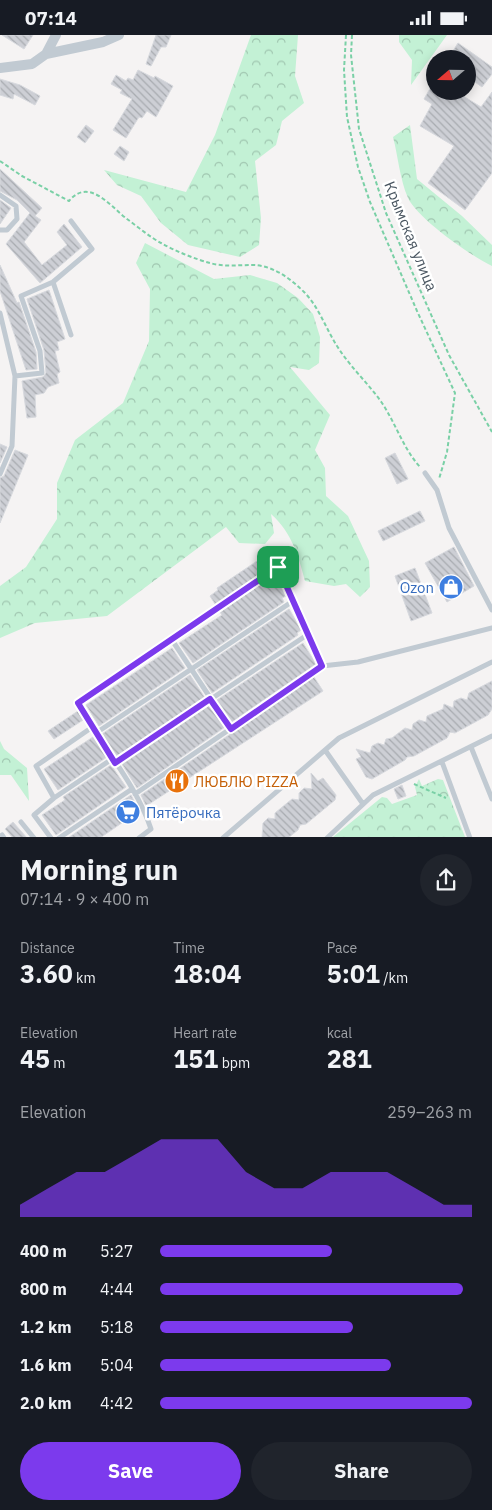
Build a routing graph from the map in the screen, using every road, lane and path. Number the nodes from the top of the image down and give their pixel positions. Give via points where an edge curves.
1 (56, 35) edge
2 (119, 35) edge
3 (346, 35) edge
4 (352, 35) edge
5 (46, 54) junction
6 (0, 68) edge
7 (0, 161) edge
8 (0, 195) edge
9 (70, 221) dead end
10 (0, 230) edge
11 (53, 282) junction
12 (0, 313) edge
13 (71, 335) dead end
14 (15, 376) junction
15 (492, 432) edge
16 (425, 473) joint
17 (0, 474) edge
18 (436, 490) junction
19 (293, 601) junction
20 (492, 610) edge
21 (492, 628) edge
22 (307, 635) junction
23 (172, 640) junction
24 (492, 662) edge
25 (322, 666) junction
26 (191, 669) junction
27 (210, 699) junction
28 (91, 728) junction
29 (231, 729) junction
30 (96, 733) junction
31 (492, 736) edge
32 (471, 747) junction
33 (325, 750) junction
34 (113, 761) junction
35 (442, 762) junction
36 (405, 780) junction
37 (133, 791) junction
38 (54, 798) junction
39 (492, 799) edge
40 (458, 803) junction
41 (363, 804) junction
42 (21, 822) dead end
43 (34, 837) edge
44 (51, 837) edge
45 (59, 837) edge
46 (139, 837) edge
47 (223, 837) edge
48 (327, 837) edge
49 (470, 837) edge

1 - 5 street
2 - 5 street via 103,42
3 - 18 path via 344,70 348,117 358,167 370,202 456,393 447,453
4 - 15 path, Крымская улица via 359,129 386,213 449,355
5 - 6 street via 32,64
7 - 16 path via 69,201 75,194 85,191 104,198 161,243 203,260 219,264 254,264 288,277 306,293 336,345 381,402 408,453
8 - 10 lane via 16,206 17,219 7,231
9 - 11 lane via 92,249
11 - 13 lane
11 - 14 lane via 21,296 40,351 42,373
12 - 14 lane
14 - 17 lane via 12,446
16 - 18 lane
18 - 20 lane via 449,528
19 - 22 lane
19 - 23 lane via 278,567
19 - 26 lane
21 - 25 lane via 358,663
22 - 25 lane
22 - 27 lane
23 - 26 lane
23 - 28 lane via 78,703
24 - 33 lane via 339,738
25 - 29 lane
26 - 27 lane
26 - 30 lane
27 - 29 lane
27 - 34 lane
28 - 30 lane
28 - 38 lane via 36,766
29 - 37 lane
30 - 34 lane
31 - 32 lane
32 - 35 lane
32 - 39 lane
33 - 41 lane
33 - 47 lane
34 - 37 lane
34 - 38 lane
35 - 36 lane
35 - 40 lane
36 - 40 path
36 - 41 lane via 373,795
37 - 45 lane
37 - 46 lane via 151,829
38 - 44 lane via 34,815
40 - 49 lane
41 - 48 lane
42 - 43 lane

